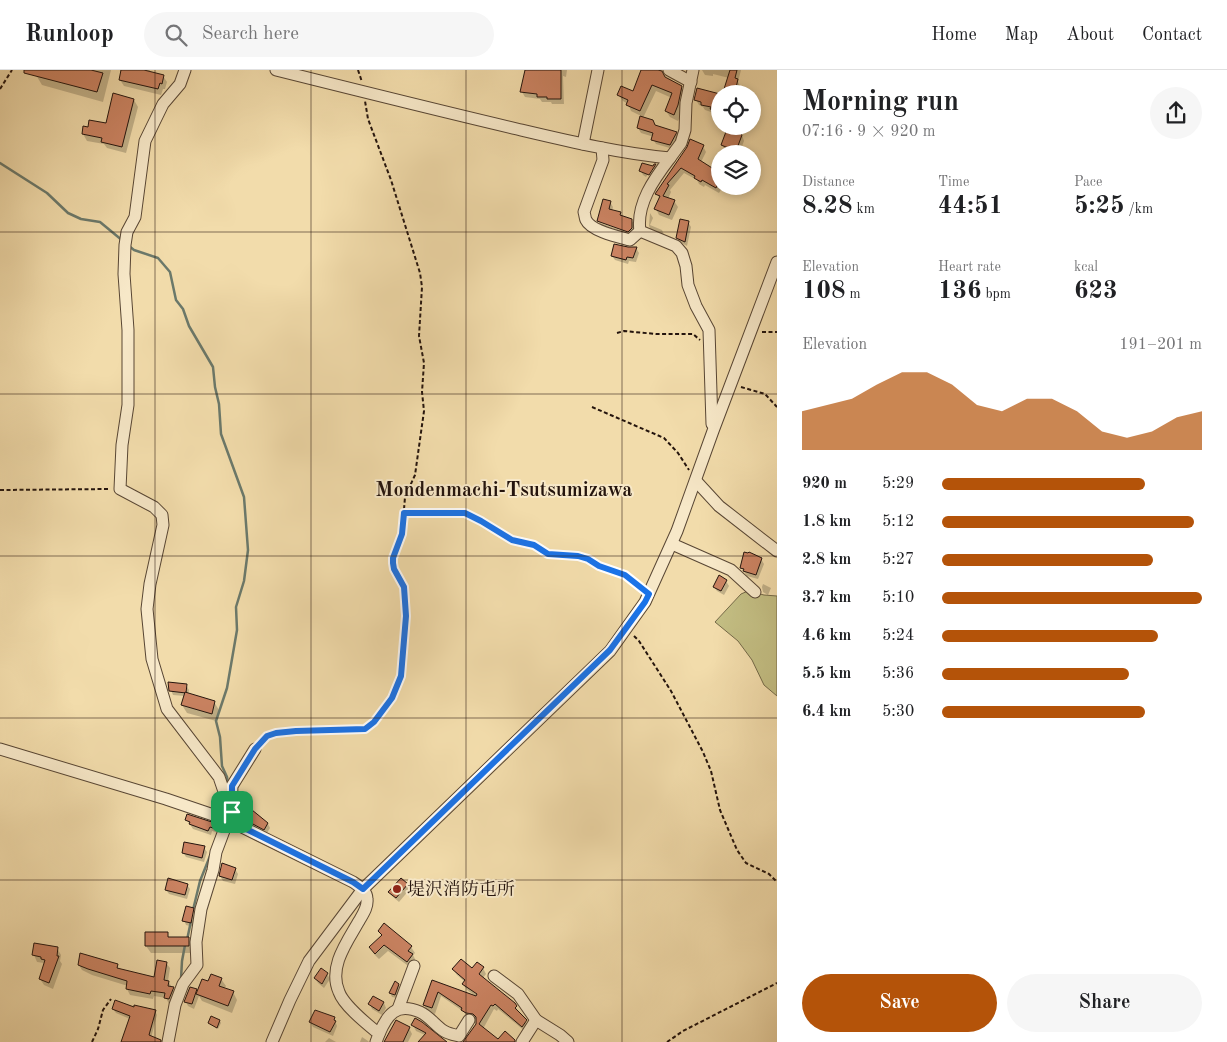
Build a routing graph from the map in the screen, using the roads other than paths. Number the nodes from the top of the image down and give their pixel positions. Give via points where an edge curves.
1 (185, 70) edge
2 (276, 70) edge
3 (598, 70) edge
4 (669, 70) edge
5 (692, 76) edge
6 (583, 144) junction
7 (602, 148) junction
8 (670, 158) junction
9 (640, 231) junction
10 (777, 262) edge
11 (713, 431) junction
12 (696, 481) junction
13 (672, 544) junction
14 (777, 550) edge
15 (755, 592) dead end
16 (0, 749) edge
17 (255, 749) road end
18 (230, 816) junction
19 (363, 889) junction
20 (414, 966) dead end
21 (494, 976) dead end
22 (398, 1009) junction
23 (469, 1020) dead end
24 (536, 1020) junction
25 (377, 1038) edge
26 (168, 1042) edge
27 (272, 1042) edge
28 (522, 1042) edge
29 (568, 1042) edge

1 - 18 street via 180,84 163,104 145,141 135,217 127,232 124,274 128,404 120,489 154,507 162,515 147,609 152,659 167,709 220,778
2 - 6 street
3 - 6 street
4 - 5 street
5 - 8 street via 685,130 681,143
6 - 7 street
7 - 8 street
7 - 9 street via 603,160 584,212 586,221 607,233 630,240
8 - 9 street via 648,188 638,219
9 - 11 street via 676,246 682,253 688,285 709,330
10 - 11 street
11 - 12 street
12 - 13 street
12 - 14 street via 719,506
13 - 15 street via 731,570
13 - 19 street via 645,602 610,650
16 - 18 street
17 - 18 street via 232,786
18 - 19 street
18 - 26 street via 216,852 201,908 196,942 197,965 183,984 175,1005
19 - 25 street via 367,898 366,909 339,956 336,977 338,992
19 - 27 street via 309,961
20 - 22 street
21 - 24 street via 518,994
22 - 23 street via 420,1012 445,1032 460,1036
22 - 25 street via 384,1020
24 - 28 street
24 - 29 street

